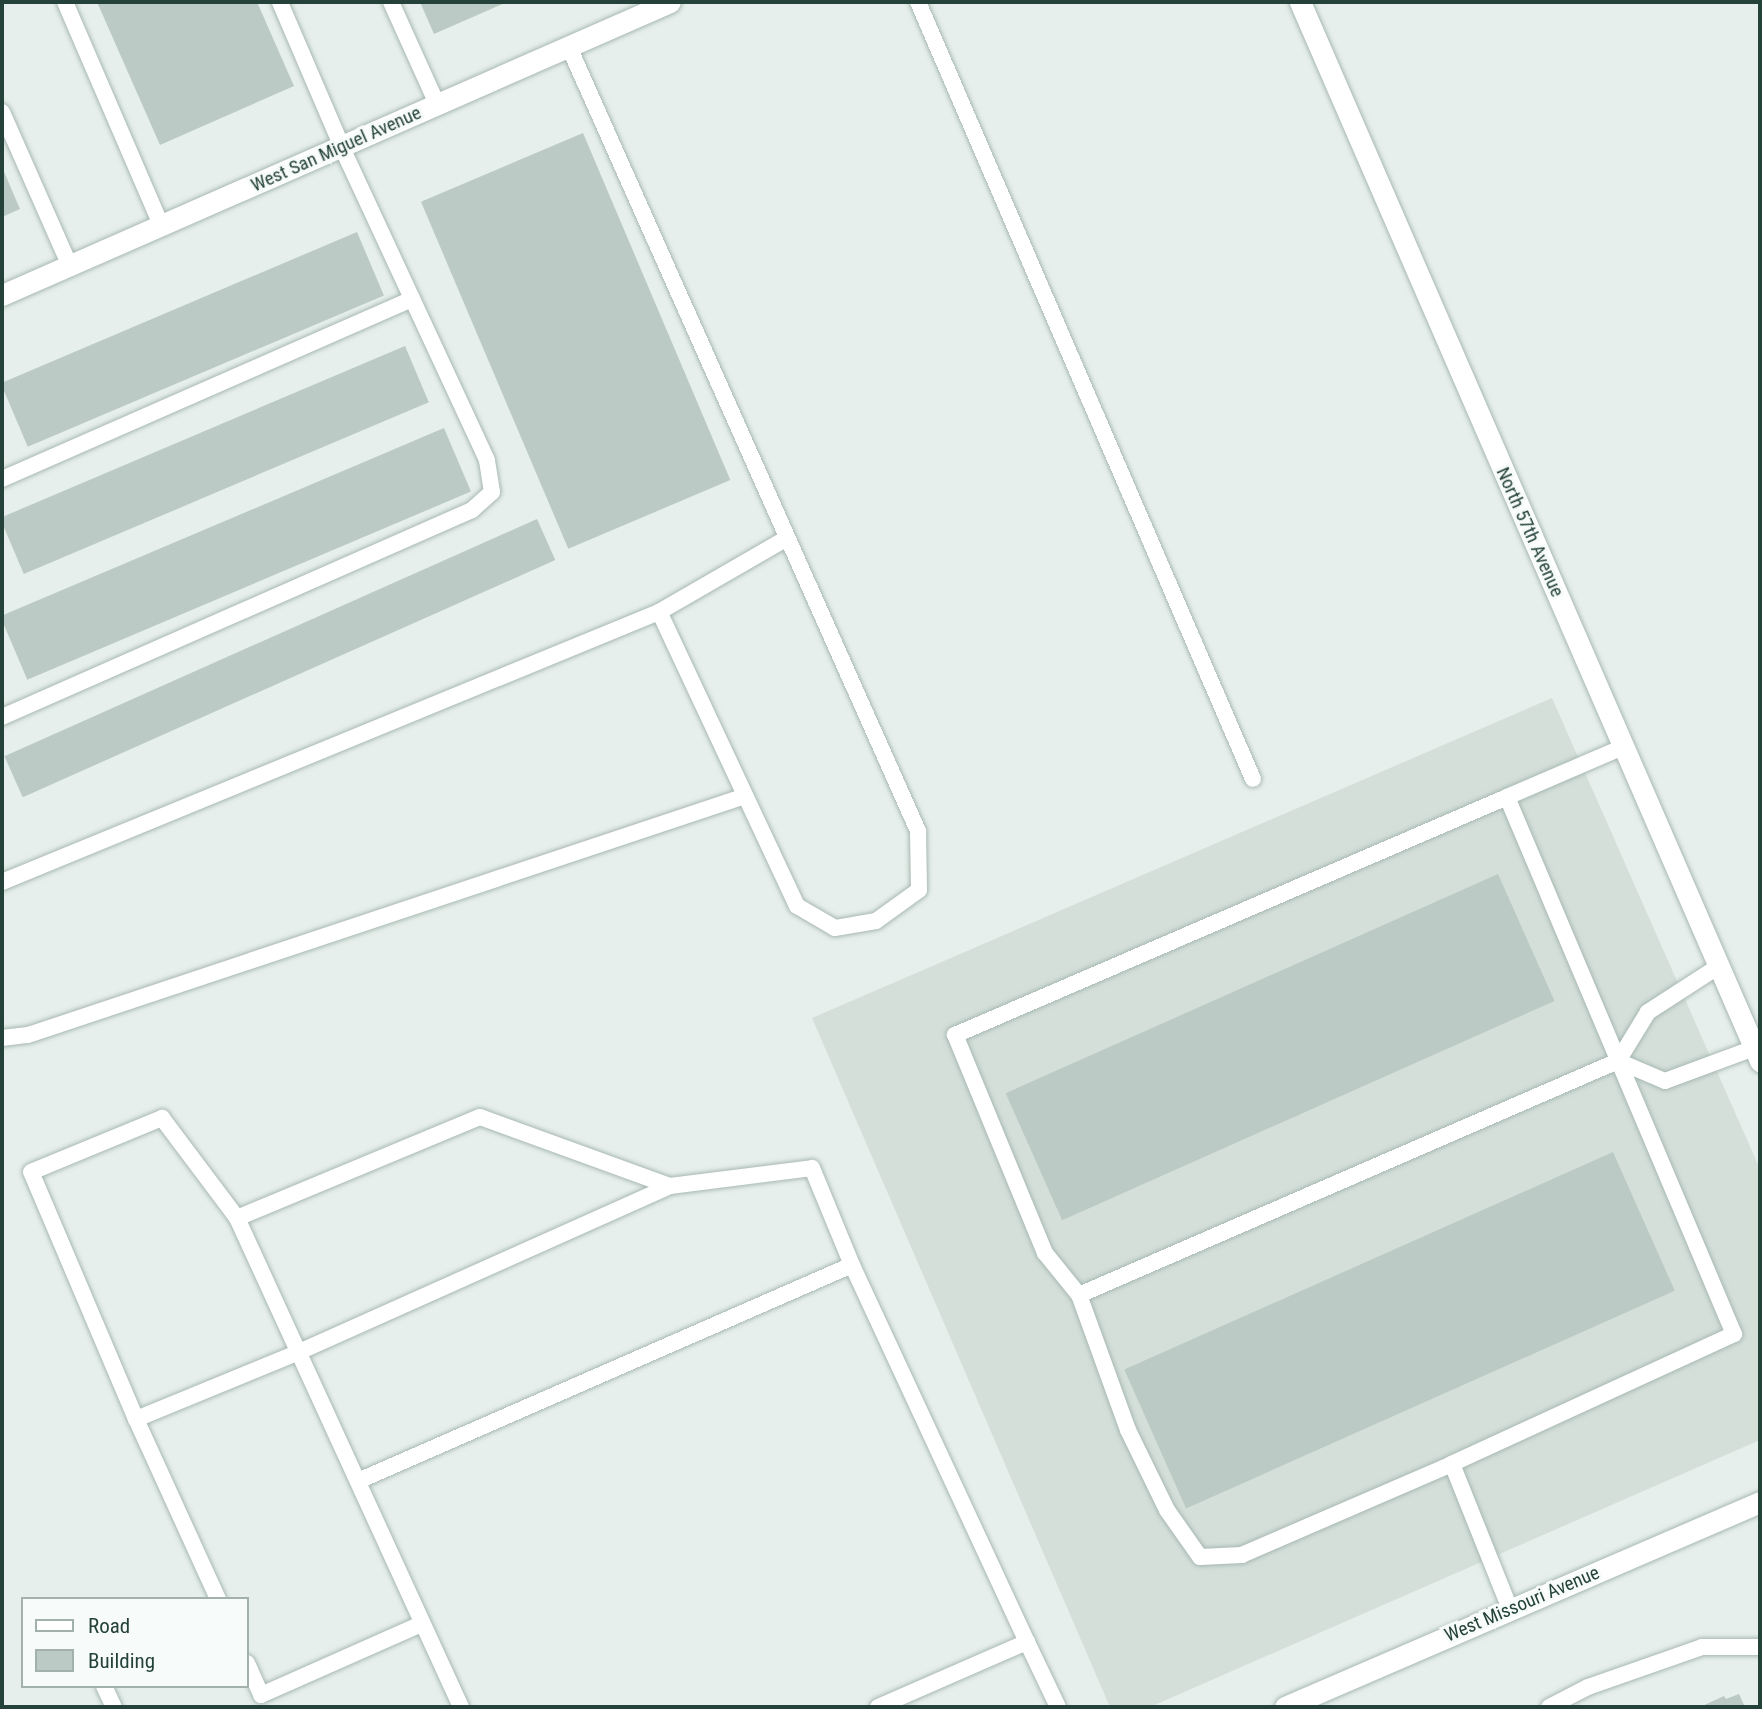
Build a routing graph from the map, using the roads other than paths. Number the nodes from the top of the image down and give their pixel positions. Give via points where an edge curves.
1 (65, 2) edge
2 (279, 2) edge
3 (391, 2) edge
4 (918, 2) edge
5 (1300, 2) edge
6 (662, 3) edge
7 (569, 47) junction
8 (437, 104) junction
9 (2, 112) edge
10 (342, 146) junction
11 (161, 225) junction
12 (70, 266) junction
13 (2, 295) edge
14 (412, 299) junction
15 (2, 479) edge
16 (787, 538) junction
17 (659, 612) junction
18 (2, 717) edge
19 (1623, 747) junction
20 (1253, 779) dead end
21 (745, 796) junction
22 (1507, 797) junction
23 (2, 883) edge
24 (1719, 966) junction
25 (2, 1038) edge
26 (1757, 1055) edge
27 (1618, 1060) junction
28 (670, 1186) junction
29 (237, 1218) junction
30 (852, 1265) junction
31 (1080, 1295) junction
32 (299, 1352) junction
33 (136, 1419) junction
34 (1452, 1464) junction
35 (358, 1481) junction
36 (1760, 1502) edge
37 (217, 1597) edge
38 (1510, 1609) junction
39 (421, 1624) junction
40 (1027, 1642) junction
41 (1760, 1647) edge
42 (248, 1664) edge
43 (105, 1688) edge
44 (114, 1707) edge
45 (461, 1707) edge
46 (878, 1707) edge
47 (1058, 1707) edge
48 (1285, 1707) edge
49 (1549, 1707) edge

1 - 11 lane
2 - 10 lane
3 - 8 lane
4 - 20 lane
5 - 19 street, North 57th Avenue
6 - 7 street, West San Miguel Avenue
7 - 8 street, West San Miguel Avenue
7 - 16 lane
8 - 10 street, West San Miguel Avenue
9 - 12 lane
10 - 11 street, West San Miguel Avenue
10 - 14 lane
11 - 12 street, West San Miguel Avenue
12 - 13 street, West San Miguel Avenue
14 - 15 lane
14 - 18 lane via 487,460 492,492 472,510
16 - 17 lane
16 - 21 lane via 918,831 919,890 876,921 835,928 797,906
17 - 21 lane
17 - 23 lane
19 - 22 lane
19 - 24 street, North 57th Avenue
21 - 25 lane via 41,1031
22 - 27 lane
22 - 31 lane via 955,1035 1045,1253
24 - 26 street, North 57th Avenue
24 - 27 lane via 1647,1012
26 - 27 lane via 1665,1081
27 - 31 lane
27 - 34 lane via 1734,1334
28 - 29 lane via 480,1117
28 - 30 lane via 812,1168
28 - 32 lane
29 - 32 lane
29 - 33 lane via 162,1118 31,1172
30 - 35 lane
30 - 40 lane
31 - 34 lane via 1128,1430 1167,1510 1200,1557 1242,1555
32 - 33 lane
32 - 35 lane
33 - 37 lane
34 - 38 lane
35 - 39 lane
36 - 38 street, West Missouri Avenue
38 - 48 street, West Missouri Avenue
39 - 42 lane via 261,1695
39 - 45 lane
40 - 46 lane
40 - 47 lane
41 - 49 lane via 1702,1647 1588,1686
43 - 44 lane

